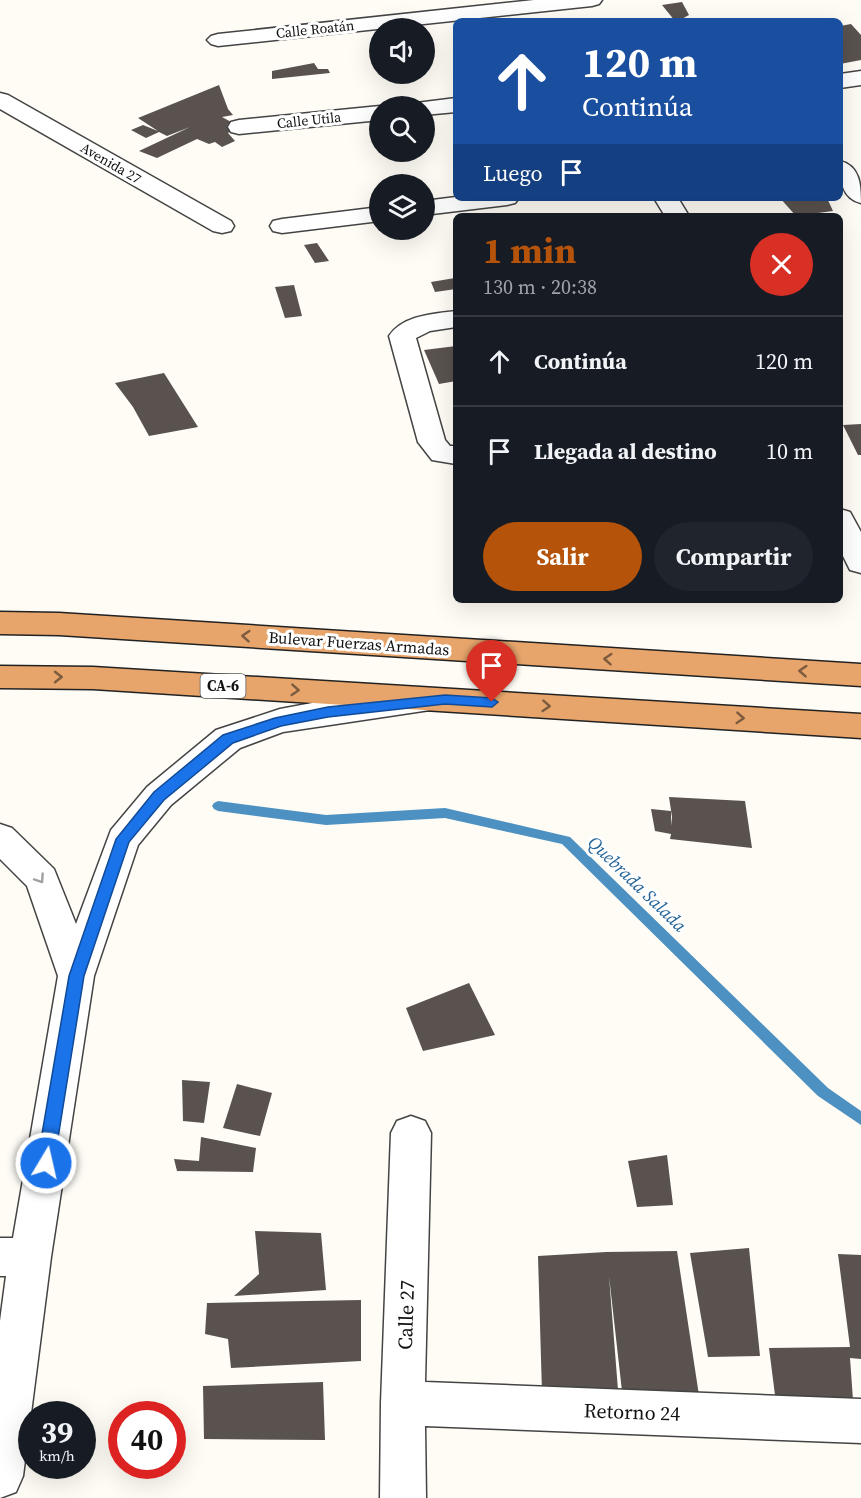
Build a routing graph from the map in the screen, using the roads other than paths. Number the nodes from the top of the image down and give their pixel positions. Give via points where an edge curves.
1 (592, 0) edge
2 (551, 8) edge
3 (218, 40) dead end
4 (861, 78) edge
5 (843, 81) edge
6 (0, 100) edge
7 (453, 105) edge
8 (435, 107) edge
9 (369, 114) edge
10 (239, 128) dead end
11 (482, 201) edge
12 (435, 207) edge
13 (369, 215) edge
14 (222, 226) dead end
15 (282, 226) dead end
16 (453, 319) edge
17 (453, 455) edge
18 (843, 525) edge
19 (861, 562) edge
20 (0, 623) edge
21 (861, 675) edge
22 (0, 677) edge
23 (445, 700) junction
24 (861, 726) edge
25 (0, 837) edge
26 (76, 976) junction
27 (411, 1133) dead end
28 (15, 1257) edge
29 (403, 1403) junction
30 (861, 1421) edge
31 (0, 1476) edge
32 (403, 1498) edge

1 - 2 street, Calle Roatán
2 - 3 street, Calle Roatán
4 - 5 street
6 - 14 street, Avenida 27
7 - 8 street
9 - 10 street, Calle Utila
11 - 12 street
13 - 15 street
16 - 17 street via 410,328 402,336 432,442 442,454
18 - 19 street
21 -> 20 highway, Bulevar Fuerzas Armadas
22 -> 23 highway, CA-6 via 93,678
23 -> 24 highway, CA-6
23 - 26 street via 328,712 280,721 228,739 159,796 123,839
25 -> 26 street via 42,879
26 - 28 street
27 - 29 street, Calle 27
28 - 31 street
29 - 30 street, Retorno 24
29 - 32 street, Calle 27

